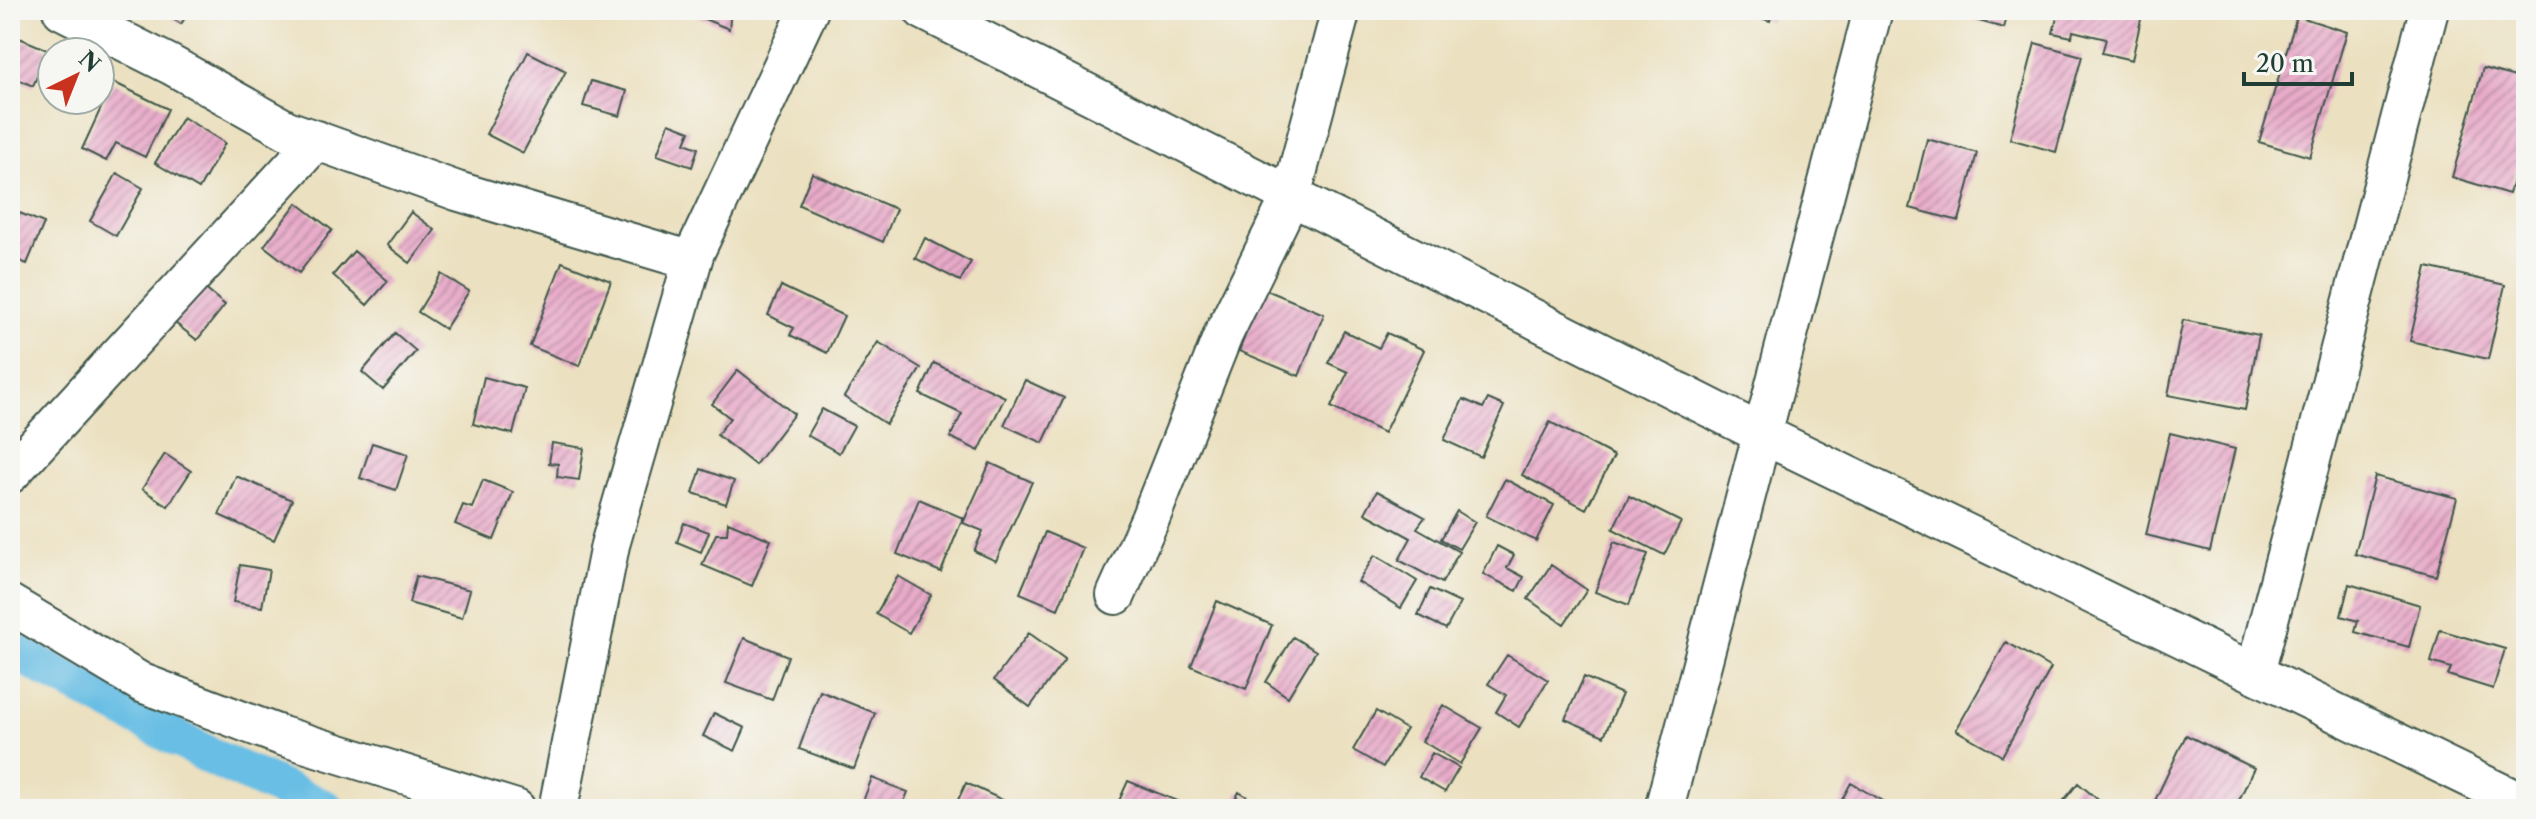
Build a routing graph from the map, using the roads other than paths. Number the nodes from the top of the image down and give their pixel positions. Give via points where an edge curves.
1 (62, 10) edge
2 (809, 10) edge
3 (923, 10) edge
4 (1341, 10) edge
5 (1873, 10) edge
6 (2429, 10) edge
7 (317, 140) junction
8 (1291, 196) junction
9 (692, 261) junction
10 (1764, 435) junction
11 (10, 474) edge
12 (1116, 595) dead end
13 (10, 604) edge
14 (2255, 673) junction
15 (2508, 803) edge
16 (516, 809) edge
17 (558, 809) edge
18 (1664, 809) edge

1 - 7 street via 287,130
2 - 9 street
3 - 8 street
4 - 8 street
5 - 10 street
6 - 14 street
7 - 9 street via 457,191
7 - 11 street
8 - 10 street
8 - 12 street via 1223,335
9 - 17 street via 610,545
10 - 14 street
10 - 18 street
13 - 16 street via 142,683 282,736
14 - 15 street

